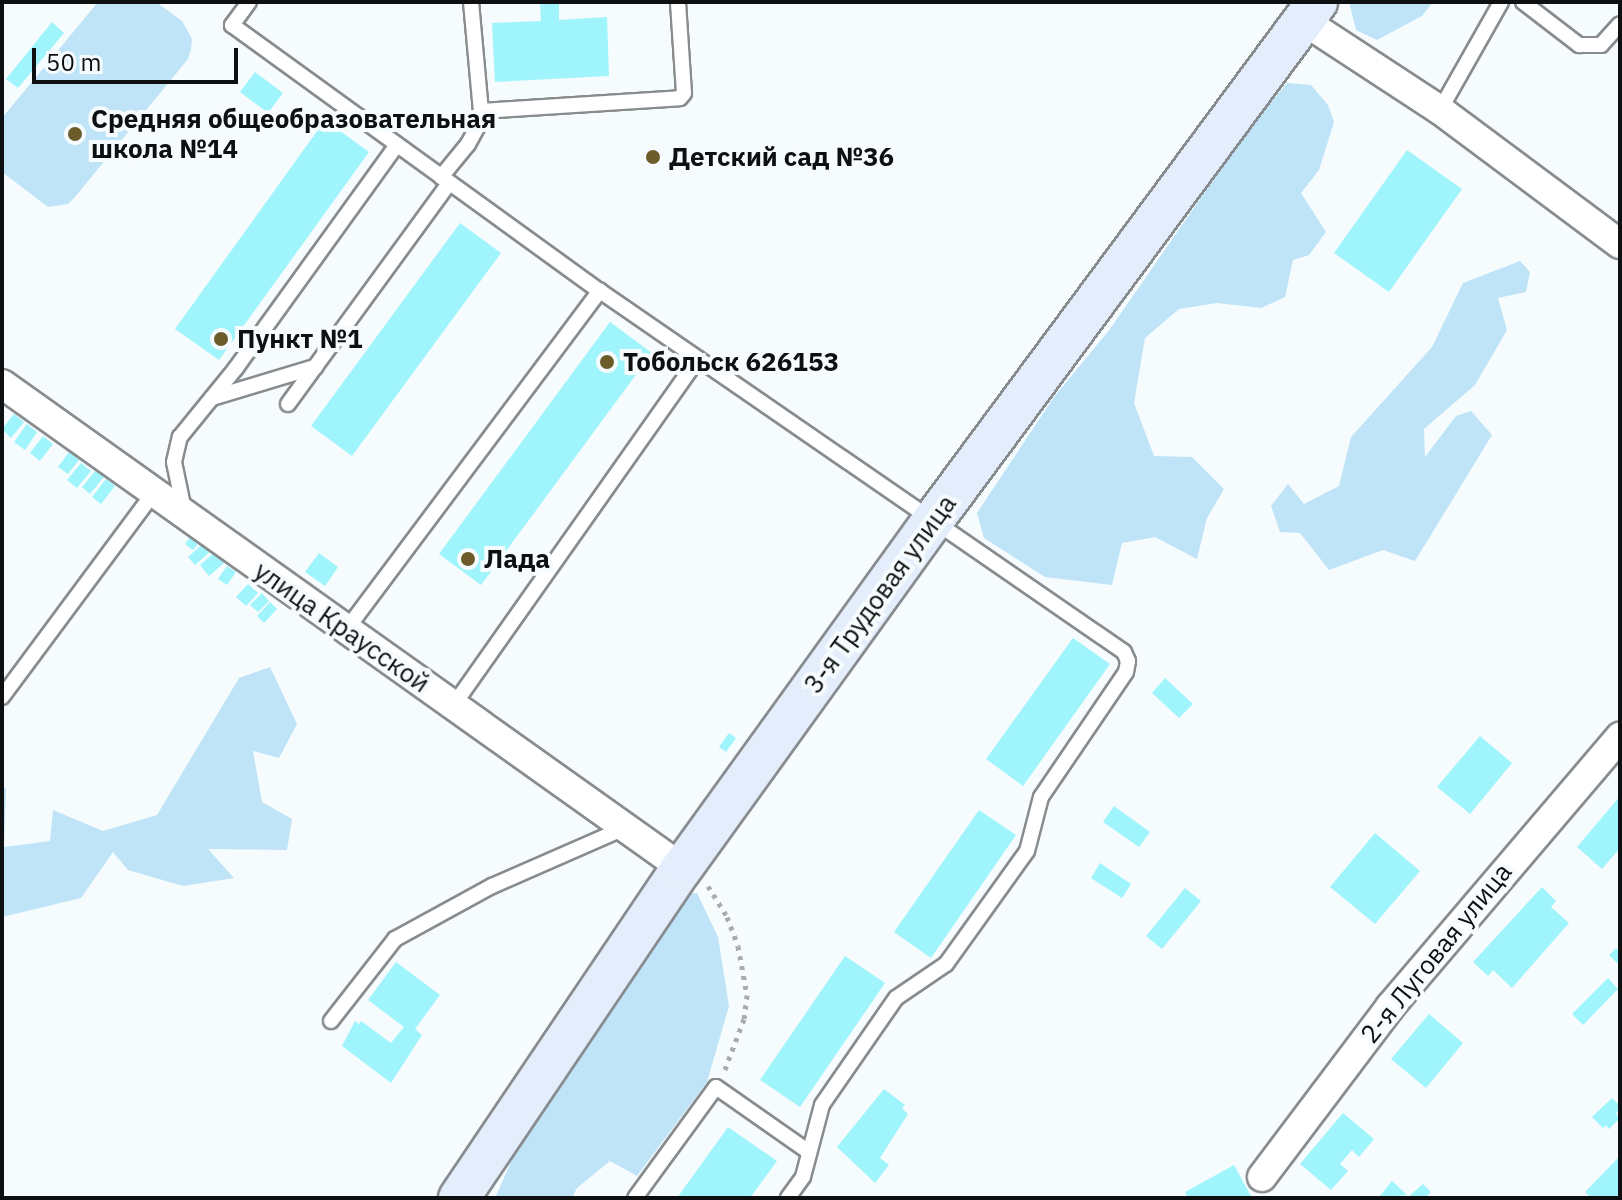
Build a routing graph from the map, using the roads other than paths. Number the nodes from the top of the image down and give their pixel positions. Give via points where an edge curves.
1 (249, 2) edge
2 (471, 2) edge
3 (678, 2) edge
4 (1501, 2) edge
5 (1523, 2) edge
6 (1310, 11) edge
7 (1620, 24) edge
8 (1440, 110) junction
9 (481, 111) junction
10 (397, 145) junction
11 (445, 180) junction
12 (1620, 244) edge
13 (600, 291) junction
14 (698, 359) junction
15 (315, 367) junction
16 (2, 384) edge
17 (210, 399) junction
18 (288, 404) dead end
19 (153, 494) junction
20 (186, 517) junction
21 (932, 522) junction
22 (346, 630) junction
23 (2, 697) edge
24 (453, 706) junction
25 (1620, 737) edge
26 (625, 828) junction
27 (682, 868) junction
28 (331, 1021) dead end
29 (809, 1152) junction
30 (1262, 1177) dead end
31 (459, 1198) edge
32 (635, 1198) edge
33 (788, 1198) edge

1 - 10 lane via 232,25
2 - 9 lane
3 - 9 lane via 684,93 680,98
4 - 8 lane
5 - 7 lane via 1590,48 1601,45
6 - 8 street
6 - 21 street, 3-я Трудовая улица
8 - 12 street
9 - 11 lane via 478,126
10 - 11 lane
10 - 17 lane
11 - 13 lane
11 - 15 lane
13 - 14 lane
13 - 22 lane
14 - 21 lane
14 - 24 lane
15 - 17 lane
15 - 18 lane
16 - 19 street, улица Краусской
17 - 20 lane via 174,447
19 - 20 street, улица Краусской
19 - 23 lane
20 - 22 street, улица Краусской
21 - 27 street, 3-я Трудовая улица
21 - 29 lane via 1124,652 1126,672 1041,797 1027,851 946,964 896,998 822,1105
22 - 24 street, улица Краусской
24 - 26 street, улица Краусской
25 - 30 street, 2-я Луговая улица via 1390,1007
26 - 27 street, улица Краусской
26 - 28 lane via 492,886 395,939
27 - 31 street, 3-я Трудовая улица
29 - 32 lane via 716,1087
29 - 33 lane via 803,1177

